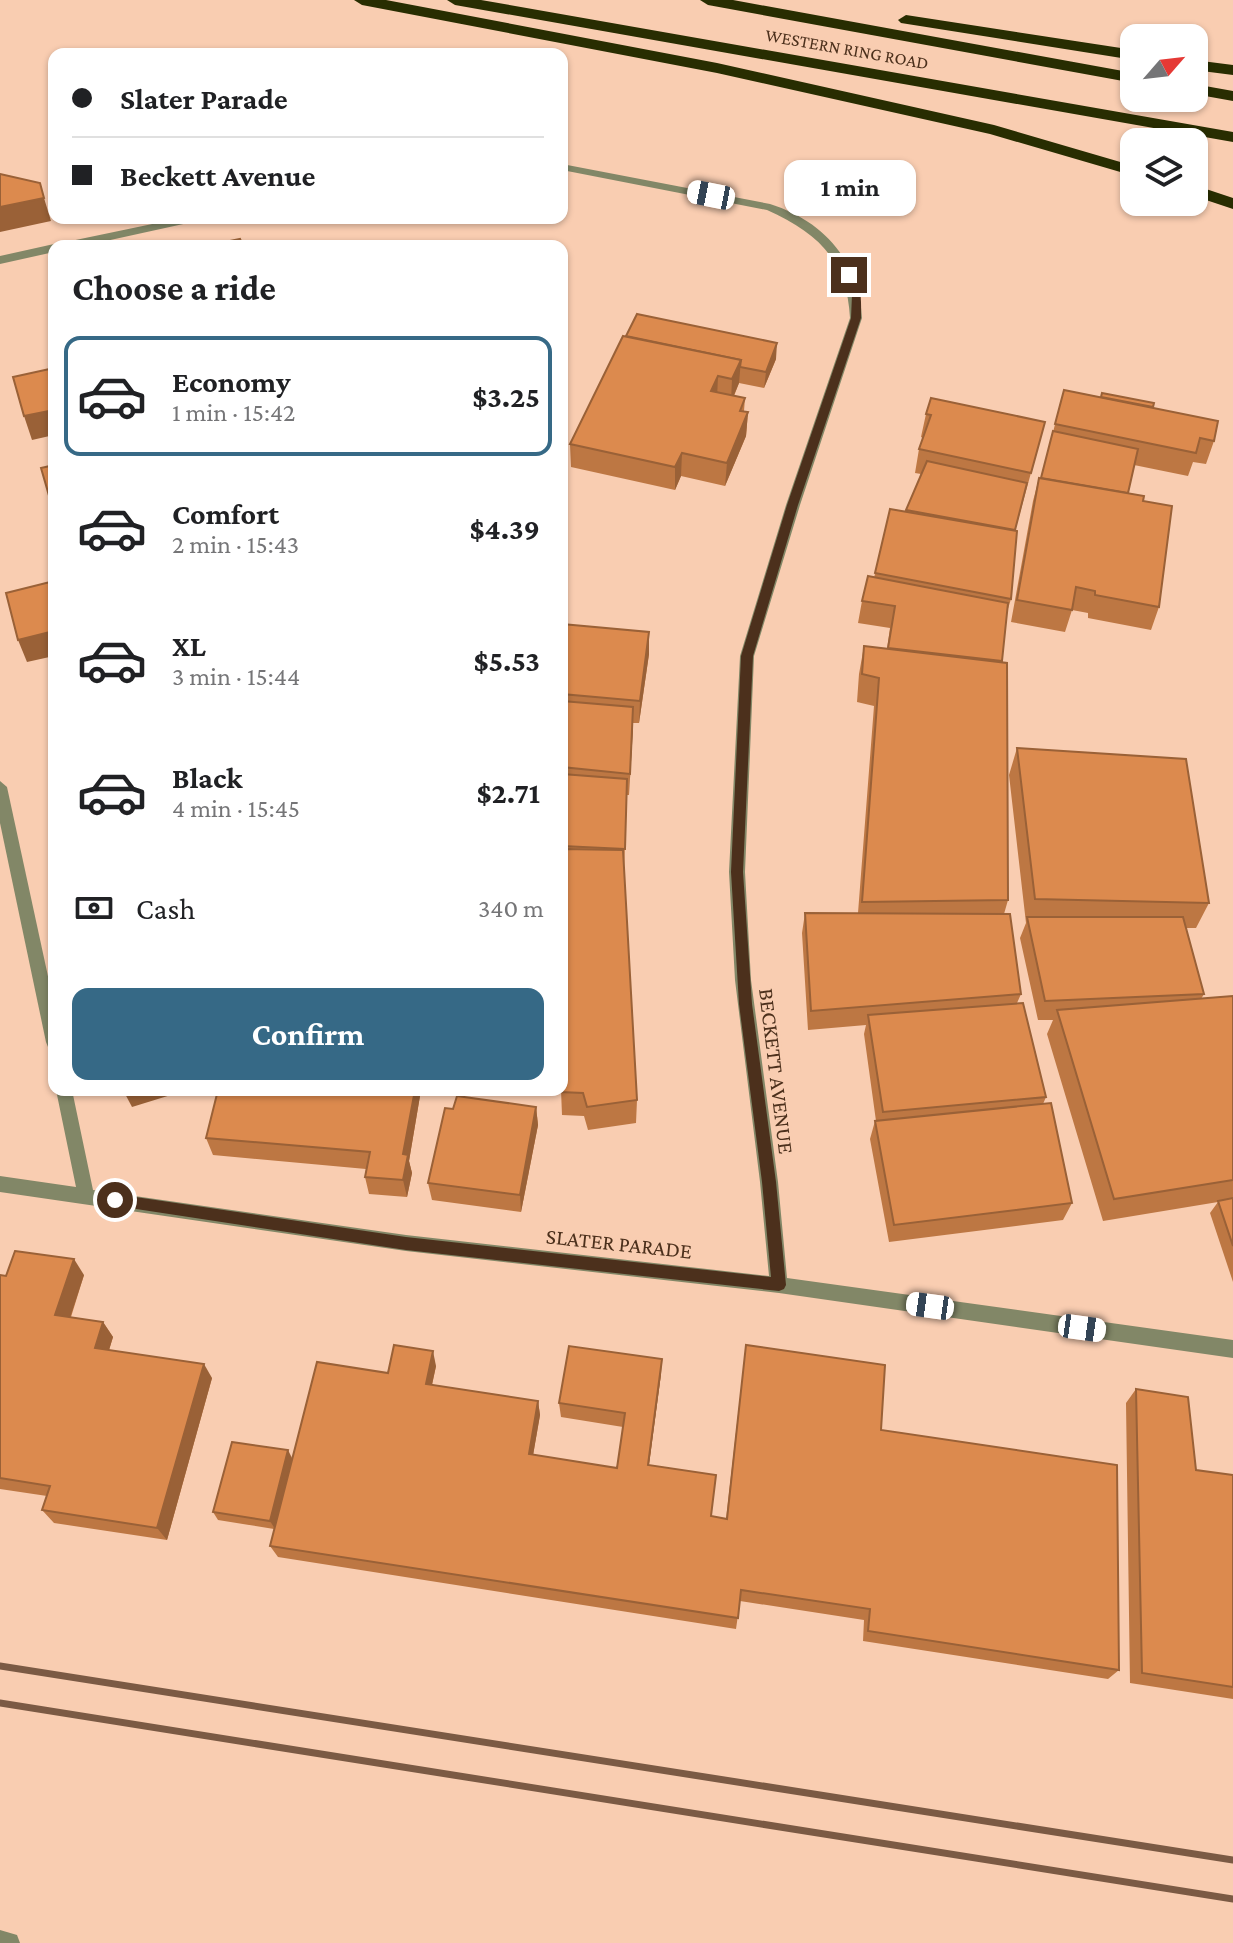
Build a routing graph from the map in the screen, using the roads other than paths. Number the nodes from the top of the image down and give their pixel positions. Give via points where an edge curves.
1 (362, 0) edge
2 (455, 0) edge
3 (708, 0) edge
4 (773, 0) edge
5 (1120, 53) edge
6 (1208, 67) edge
7 (1233, 70) edge
8 (1120, 75) edge
9 (1208, 92) edge
10 (1233, 96) edge
11 (1233, 137) edge
12 (1120, 167) edge
13 (568, 168) edge
14 (1208, 195) edge
15 (1233, 204) edge
16 (169, 224) edge
17 (94, 240) edge
18 (48, 249) edge
19 (0, 260) edge
20 (0, 787) edge
21 (48, 1014) edge
22 (65, 1096) edge
23 (0, 1184) edge
24 (86, 1196) junction
25 (779, 1285) junction
26 (1233, 1349) edge
27 (0, 1941) edge
28 (9, 1943) edge

1 - 12 highway via 717,68 994,130
2 - 11 highway, WESTERN RING ROAD
3 - 8 highway, WESTERN RING ROAD
4 - 5 highway
6 - 7 highway
9 - 10 highway
13 - 25 street, BECKETT AVENUE via 770,207 804,224 840,260 857,295 856,318 747,656 737,872 743,980
14 - 15 highway
16 - 17 street
18 - 19 street
20 - 21 street
22 - 24 street
23 - 24 street, SLATER PARADE
24 - 25 street, SLATER PARADE via 406,1243
25 - 26 street, SLATER PARADE
27 - 28 street

